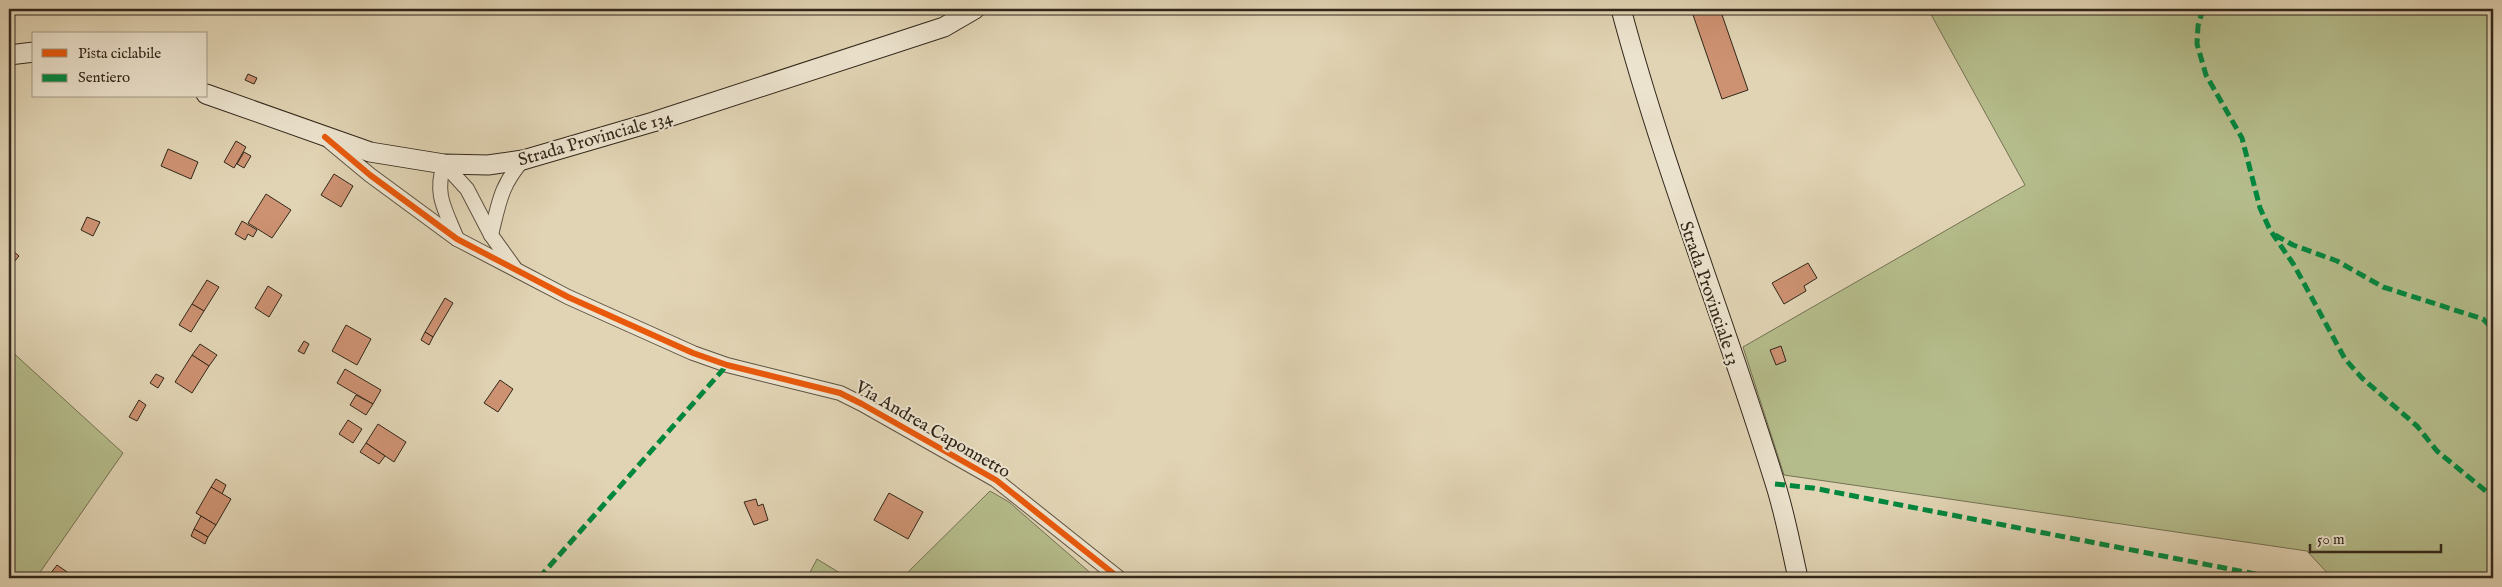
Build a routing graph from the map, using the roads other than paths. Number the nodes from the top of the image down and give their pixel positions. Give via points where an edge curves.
1 (975, 9) edge
2 (1621, 9) edge
3 (32, 52) edge
4 (9, 55) edge
5 (208, 95) edge
6 (325, 137) junction
7 (523, 160) junction
8 (444, 164) junction
9 (491, 235) junction
10 (457, 239) junction
11 (516, 269) junction
12 (1119, 578) edge
13 (1798, 578) edge

1 - 7 main road, Strada Provinciale 134 via 944,27 653,122
2 - 13 main road, Strada Provinciale 13 via 1662,152 1776,484
3 - 4 main road
5 - 6 main road, Strada Provinciale 134
6 - 8 main road, Strada Provinciale 134 via 386,155
6 - 10 street, Via Andrea Caponnetto via 370,175
7 - 8 main road, Strada Provinciale 134 via 488,165
7 - 9 street via 508,177
8 - 9 street via 467,190
8 - 10 street via 439,194
9 - 11 street
10 - 11 street, Via Andrea Caponnetto
11 - 12 street, Via Andrea Caponnetto via 568,297 693,353 840,393 862,404 996,480

